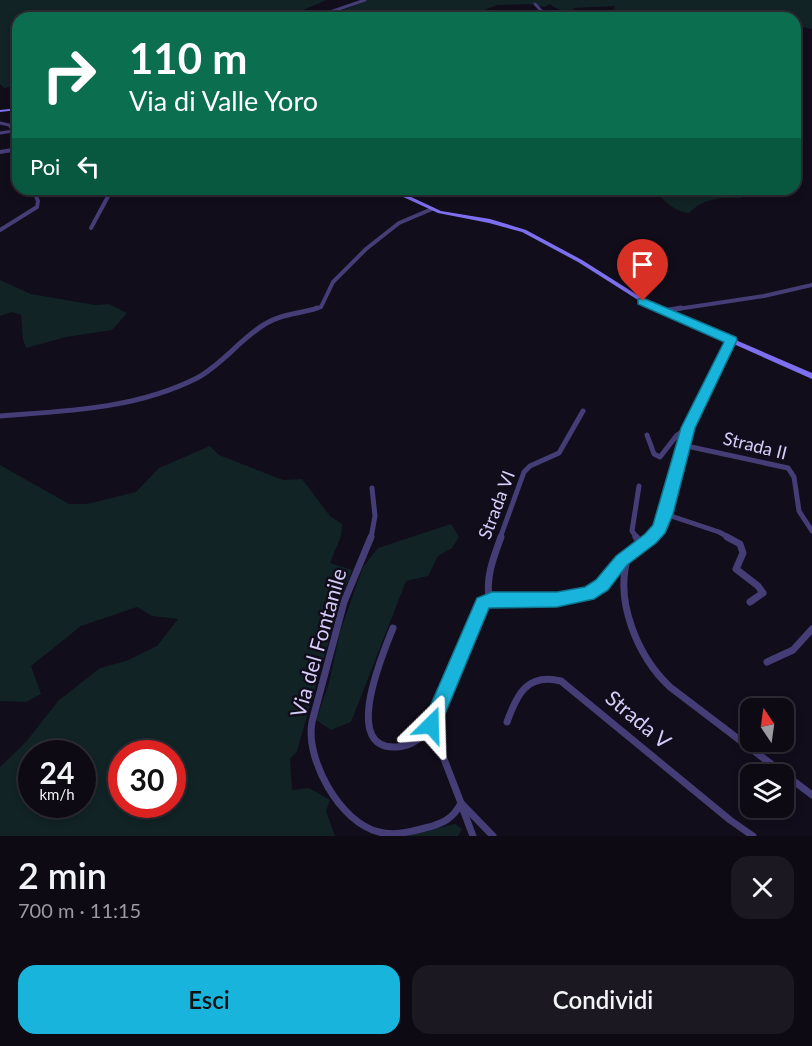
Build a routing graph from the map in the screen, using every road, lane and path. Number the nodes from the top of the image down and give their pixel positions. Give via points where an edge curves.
1 (365, 0) edge
2 (535, 4) dead end
3 (330, 12) edge
4 (542, 12) edge
5 (36, 195) edge
6 (109, 195) edge
7 (402, 195) edge
8 (432, 209) junction
9 (91, 228) dead end
10 (0, 230) edge
11 (812, 285) edge
12 (663, 311) junction
13 (731, 340) junction
14 (812, 376) edge
15 (583, 411) dead end
16 (0, 416) edge
17 (688, 428) junction
18 (647, 435) dead end
19 (682, 445) junction
20 (639, 486) dead end
21 (372, 488) dead end
22 (665, 514) junction
23 (812, 531) edge
24 (642, 545) junction
25 (629, 555) junction
26 (489, 599) junction
27 (750, 602) dead end
28 (393, 628) dead end
29 (812, 629) edge
30 (767, 662) dead end
31 (507, 722) dead end
32 (431, 725) junction
33 (812, 795) edge
34 (461, 803) junction
35 (473, 836) edge
36 (493, 836) edge
37 (753, 836) edge

1 - 3 street
2 - 4 street
5 - 10 street via 37,207
6 - 9 street
7 - 8 main road
8 - 12 main road via 527,233
8 - 16 street via 399,223 366,249 333,282 321,307 267,322 194,379 148,398 115,406
11 - 12 street
12 - 13 main road
13 - 14 main road
13 - 17 street
15 - 26 street, Strada VI via 559,453 524,472 489,569
17 - 18 street via 675,435 662,457 655,455
17 - 19 street
19 - 22 street
19 - 23 street, Strada II via 788,468 795,477 799,511
20 - 24 street via 632,531
21 - 34 street, Via del Fontanile via 376,522 335,629 311,727 312,756 339,800 373,831 396,834 438,825 452,818
22 - 24 street via 657,532
22 - 27 street via 740,544 743,553 736,569 763,593
24 - 25 street
25 - 26 street via 602,585 588,593 557,599
25 - 33 street via 623,581 638,641 655,672
26 - 32 street via 478,610
28 - 32 street via 372,689 370,729 379,742 397,747 416,740
29 - 30 street via 793,650
31 - 37 street, Strada V via 526,686 543,679 561,681
32 - 34 street
34 - 35 street
34 - 36 street

